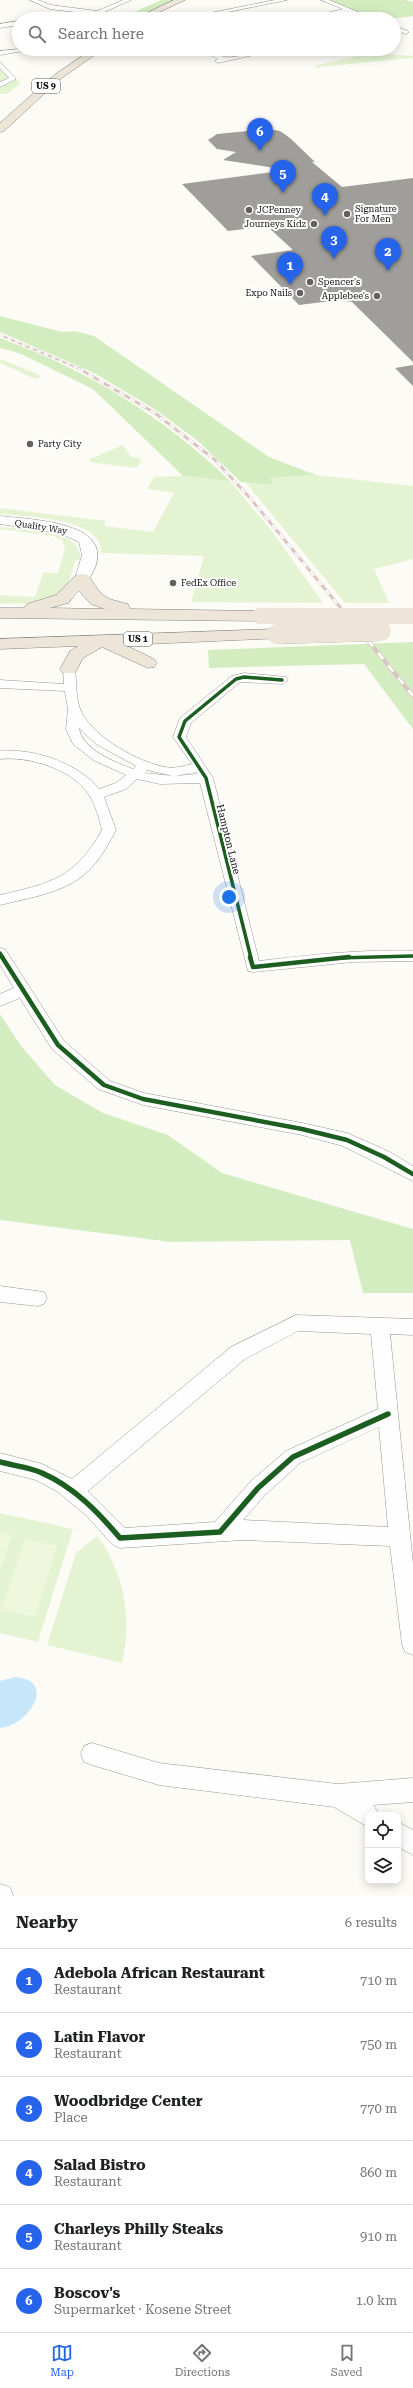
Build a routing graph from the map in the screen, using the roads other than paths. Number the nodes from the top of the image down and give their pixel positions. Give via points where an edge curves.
1 (33, 0) edge
2 (128, 0) edge
3 (181, 0) edge
4 (192, 0) edge
5 (284, 0) edge
6 (324, 0) edge
7 (349, 10) junction
8 (90, 12) edge
9 (99, 12) edge
10 (154, 12) edge
11 (167, 12) edge
12 (223, 12) edge
13 (339, 12) edge
14 (354, 12) edge
15 (12, 24) edge
16 (0, 26) edge
17 (401, 30) edge
18 (406, 32) dead end
19 (12, 52) edge
20 (0, 54) edge
21 (74, 56) edge
22 (88, 56) edge
23 (217, 56) edge
24 (245, 56) edge
25 (226, 60) junction
26 (218, 61) dead end
27 (0, 64) edge
28 (0, 85) edge
29 (28, 89) dead end
30 (0, 129) edge
31 (0, 520) edge
32 (82, 580) junction
33 (5, 613) edge
34 (154, 615) junction
35 (413, 616) edge
36 (413, 630) edge
37 (173, 637) junction
38 (102, 640) junction
39 (19, 643) junction
40 (0, 644) edge
41 (69, 669) junction
42 (282, 680) dead end
43 (0, 684) edge
44 (72, 688) junction
45 (74, 710) junction
46 (105, 745) junction
47 (91, 753) junction
48 (0, 755) edge
49 (146, 764) junction
50 (203, 772) junction
51 (135, 774) junction
52 (97, 795) junction
53 (0, 900) edge
54 (0, 953) edge
55 (413, 956) edge
56 (24, 990) junction
57 (0, 1000) edge
58 (413, 1174) edge
59 (0, 1294) edge
60 (38, 1298) dead end
61 (380, 1325) junction
62 (413, 1327) edge
63 (388, 1414) junction
64 (0, 1462) edge
65 (74, 1490) junction
66 (220, 1532) junction
67 (399, 1537) junction
68 (413, 1644) edge
69 (92, 1754) dead end
70 (413, 1790) edge
71 (338, 1796) junction
72 (365, 1813) edge
73 (401, 1836) edge
74 (413, 1843) edge

1 - 8 street via 50,6
2 - 9 street
3 - 10 highway
4 - 11 highway
5 - 12 street
6 - 7 street
7 - 13 street
7 - 14 street
15 - 16 street
17 - 18 street
19 - 20 street
21 - 29 highway, US 9
22 - 30 highway, US 9 via 56,78
23 - 25 street
24 - 25 street
25 - 26 street
27 - 28 street via 13,78
31 - 32 street, Quality Way via 63,529 82,538 88,544 90,552
32 - 33 highway via 62,598
32 - 34 highway via 89,596 97,601
33 - 34 highway
34 - 35 highway, bridge
36 - 37 highway, US 1, bridge
37 - 38 highway, US 1
37 - 38 highway via 146,649 144,655 148,663
38 - 39 highway, US 1
38 - 41 highway via 76,655
39 - 40 highway, US 1
39 - 41 highway via 57,654
41 - 44 street
42 - 50 street, Hampton Lane via 244,677 236,679 185,721 179,737
43 - 44 street
44 - 45 street
45 - 46 street via 85,728
45 - 47 street via 74,733
46 - 47 street
46 - 49 street
47 - 51 street
48 - 52 street via 35,758 61,766 81,777
49 - 50 street via 168,772
49 - 51 street
50 - 51 street via 168,780
50 - 55 street, Hampton Lane via 253,967 348,957
51 - 52 street via 121,786
52 - 53 street via 105,809 109,830 98,850 80,871 56,884
54 - 56 street
56 - 57 street
56 - 58 street via 58,1045 104,1085 144,1099 347,1140
59 - 60 street
61 - 62 street
61 - 63 street
61 - 65 street via 296,1323 238,1353
63 - 66 street via 293,1457 258,1488
63 - 67 street
64 - 65 street via 41,1473
65 - 66 street via 120,1538
66 - 67 street via 243,1530
67 - 68 street
69 - 71 street via 159,1774
70 - 71 street
71 - 72 street
73 - 74 street

